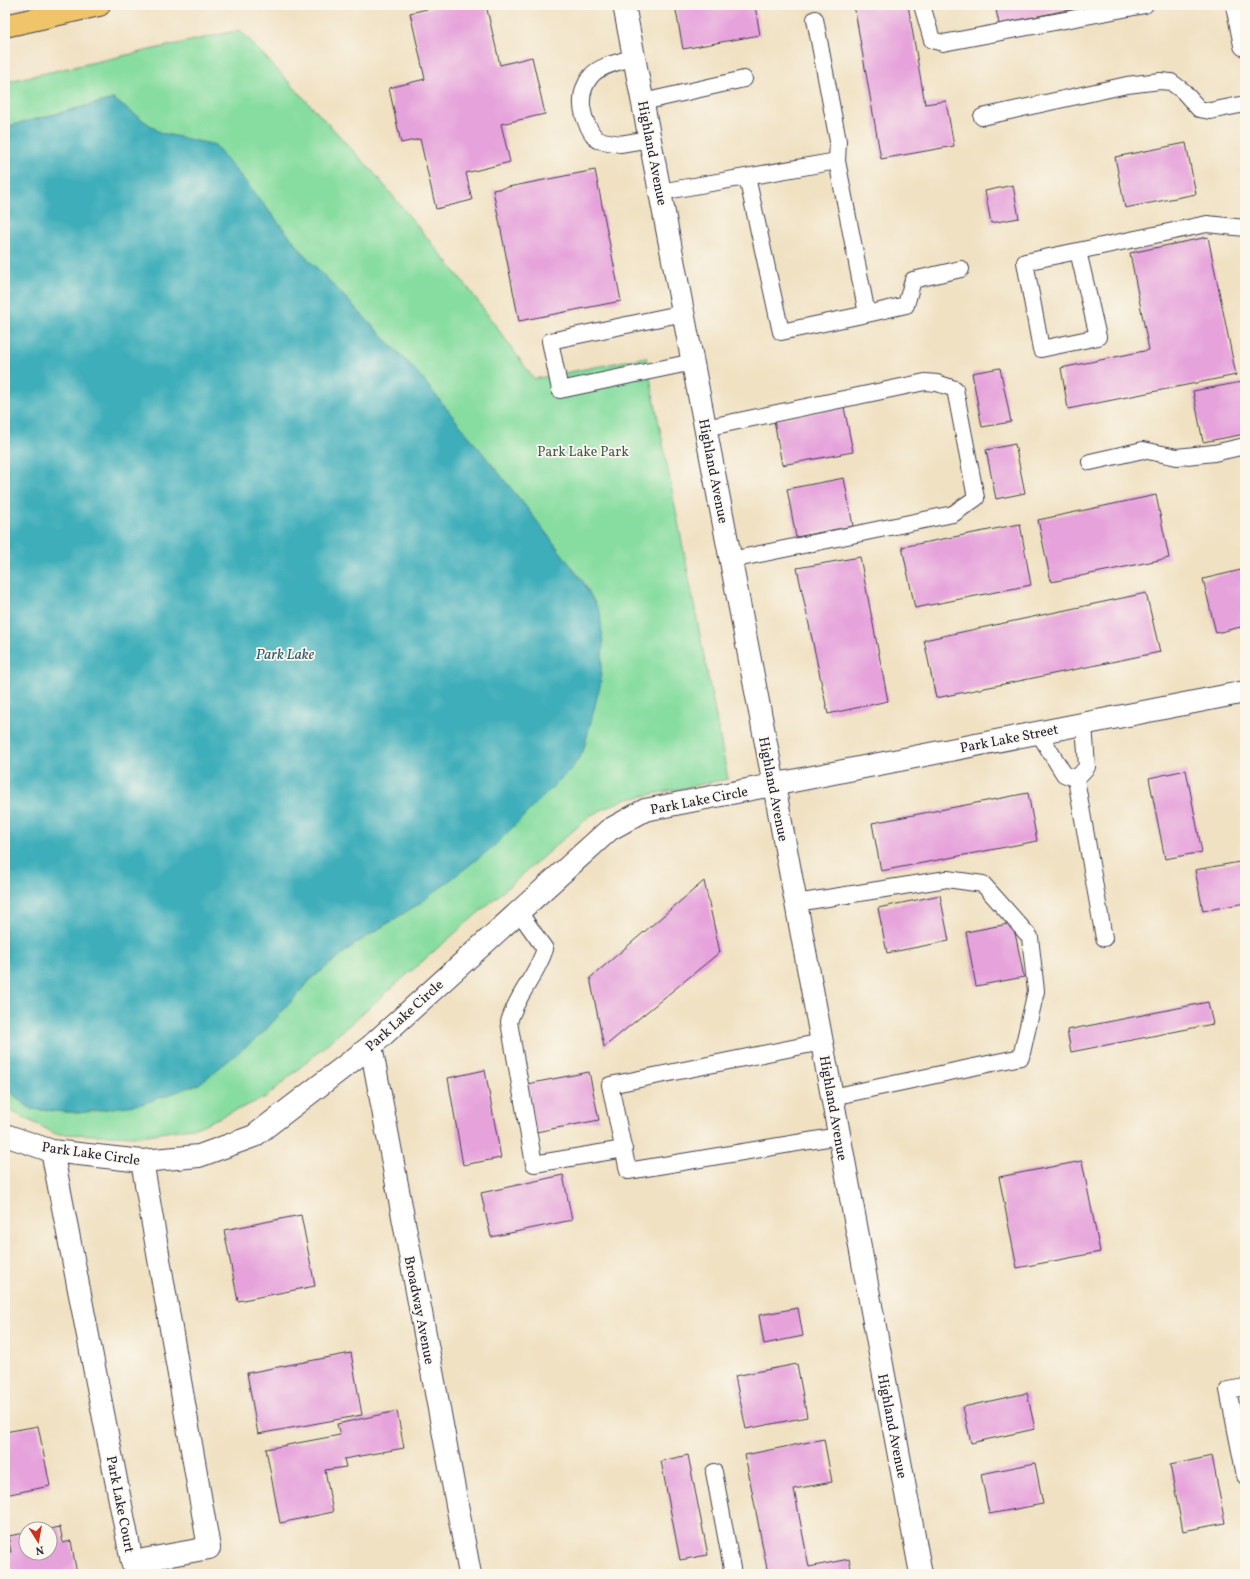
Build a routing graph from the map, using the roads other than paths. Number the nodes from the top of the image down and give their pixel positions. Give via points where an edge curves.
1 (99, 5) edge
2 (624, 5) edge
3 (922, 5) edge
4 (1145, 5) edge
5 (1237, 5) edge
6 (44, 11) edge
7 (815, 19) dead end
8 (5, 26) edge
9 (1245, 45) edge
10 (634, 57) junction
11 (744, 79) dead end
12 (643, 102) junction
13 (1245, 104) edge
14 (982, 117) dead end
15 (650, 139) junction
16 (837, 161) junction
17 (747, 176) junction
18 (660, 192) junction
19 (1245, 228) edge
20 (1078, 251) junction
21 (961, 269) dead end
22 (684, 313) junction
23 (867, 314) junction
24 (692, 362) junction
25 (705, 428) junction
26 (1245, 446) edge
27 (1090, 462) dead end
28 (731, 560) junction
29 (1245, 692) edge
30 (1084, 724) junction
31 (1038, 732) junction
32 (1076, 779) junction
33 (774, 785) junction
34 (796, 903) junction
35 (519, 912) junction
36 (1104, 938) dead end
37 (822, 1042) junction
38 (371, 1046) junction
39 (832, 1096) junction
40 (5, 1135) edge
41 (839, 1136) junction
42 (624, 1149) junction
43 (52, 1150) junction
44 (142, 1161) junction
45 (1245, 1387) edge
46 (714, 1472) dead end
47 (1245, 1476) edge
48 (470, 1574) edge
49 (733, 1574) edge
50 (920, 1574) edge

1 - 6 highway
2 - 10 street, Highland Avenue
3 - 4 lane via 932,40 943,43
5 - 9 street
6 - 8 highway
7 - 16 lane via 838,141
10 - 12 street, Highland Avenue
10 - 15 lane via 606,67 592,76 584,90 581,104 589,130 597,140 620,144
11 - 12 lane
12 - 15 street, Highland Avenue
13 - 14 lane via 1210,111 1200,109 1171,82 1160,81 1127,85
15 - 18 street, Highland Avenue
16 - 17 lane
16 - 23 lane
17 - 18 lane
17 - 23 lane via 781,332
18 - 22 street, Highland Avenue
19 - 20 lane via 1207,224
20 - 20 lane via 1098,337 1041,349 1025,262
21 - 23 lane via 913,280 906,305
22 - 24 street, Highland Avenue
22 - 24 lane via 550,341 560,390
24 - 25 street, Highland Avenue
25 - 28 street, Highland Avenue
25 - 28 lane via 925,382 955,389 976,498 953,514
26 - 27 lane via 1177,457 1143,450
28 - 33 street, Highland Avenue
29 - 30 street, Park Lake Street
30 - 31 street, Park Lake Street
30 - 32 lane via 1087,767
31 - 32 lane via 1064,774
31 - 33 street, Park Lake Street
32 - 36 lane
33 - 34 street, Highland Avenue
33 - 35 street, Park Lake Circle via 645,810 609,830
34 - 37 street, Highland Avenue
34 - 39 lane via 947,879 982,884 1030,937 1036,991 1021,1057
35 - 38 street, Park Lake Circle
35 - 42 lane via 545,949 540,966 513,1008 509,1022 534,1164
37 - 39 street, Highland Avenue
37 - 42 lane via 610,1085
38 - 44 street, Park Lake Circle via 254,1136 199,1156
38 - 48 street, Broadway Avenue
39 - 41 street, Highland Avenue
40 - 43 street, Park Lake Circle
41 - 42 lane via 628,1172
41 - 50 street, Highland Avenue
43 - 44 street, Park Lake Circle
43 - 44 street, Park Lake Court via 132,1562 209,1548
45 - 47 lane via 1228,1390
46 - 49 lane

